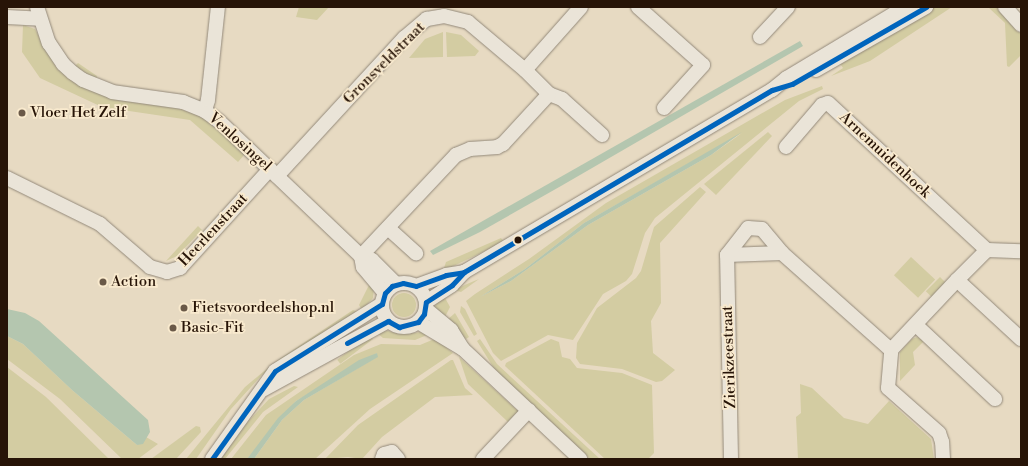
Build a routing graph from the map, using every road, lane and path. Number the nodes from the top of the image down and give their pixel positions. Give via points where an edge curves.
1 (218, 7) edge
2 (581, 7) edge
3 (638, 7) edge
4 (788, 7) edge
5 (906, 7) edge
6 (926, 7) edge
7 (1005, 7) edge
8 (444, 11) edge
9 (38, 13) edge
10 (7, 17) edge
11 (1021, 25) edge
12 (760, 37) dead end
13 (525, 70) junction
14 (772, 90) junction
15 (549, 94) junction
16 (664, 108) dead end
17 (205, 111) junction
18 (602, 135) dead end
19 (786, 147) dead end
20 (274, 172) junction
21 (7, 178) edge
22 (388, 228) junction
23 (987, 250) junction
24 (1021, 251) edge
25 (416, 253) dead end
26 (782, 253) junction
27 (726, 255) junction
28 (361, 256) junction
29 (464, 272) junction
30 (957, 280) junction
31 (396, 284) junction
32 (416, 286) junction
33 (383, 299) junction
34 (426, 305) junction
35 (388, 321) junction
36 (418, 322) junction
37 (917, 326) junction
38 (1021, 339) edge
39 (463, 349) junction
40 (892, 350) junction
41 (264, 389) junction
42 (996, 398) dead end
43 (529, 410) junction
44 (212, 459) edge
45 (382, 459) edge
46 (398, 459) edge
47 (483, 459) edge
48 (580, 459) edge
49 (731, 459) edge
50 (943, 459) edge

1 - 17 street
2 - 13 street
3 - 16 street via 703,65
4 - 12 street
5 - 14 street via 786,78
6 - 14 street via 792,84
7 - 11 street
8 - 13 street, Gronsveldstraat via 468,22
8 - 20 street, Gronsveldstraat via 427,19 404,38
9 - 10 street
9 - 17 street, Venlosingel via 56,54 83,80 112,92 183,102
13 - 15 street, Gronsveldstraat
14 - 29 street
15 - 18 street, Gronsveldstraat via 562,99
15 - 22 street via 503,144 456,155
17 - 20 street, Venlosingel
19 - 23 street, Arnemuidenhoek via 822,105 828,103
20 - 21 street, Heerlenstraat via 180,268 167,272 150,267 96,221
20 - 28 street, Venlosingel
22 - 25 street
22 - 28 street
23 - 24 street
23 - 30 street
26 - 27 street
26 - 27 street via 762,229 748,228
26 - 40 street
27 - 49 street, Zierikzeestraat
28 - 31 street, Venlosingel via 372,260
28 - 33 street, Venlosingel via 363,267
29 - 32 street via 446,275
29 - 34 street
30 - 37 street
30 - 38 street
31 - 32 street
31 - 33 street
32 - 34 street
33 - 35 street
33 - 41 street via 275,371
34 - 36 street
34 - 39 street via 451,330
35 - 36 street via 406,327
35 - 41 street
36 - 39 street
37 - 40 street
37 - 42 street
39 - 43 street
40 - 50 street via 888,388 939,433
41 - 44 street
43 - 47 street
43 - 48 street
45 - 46 street via 388,452 396,454

